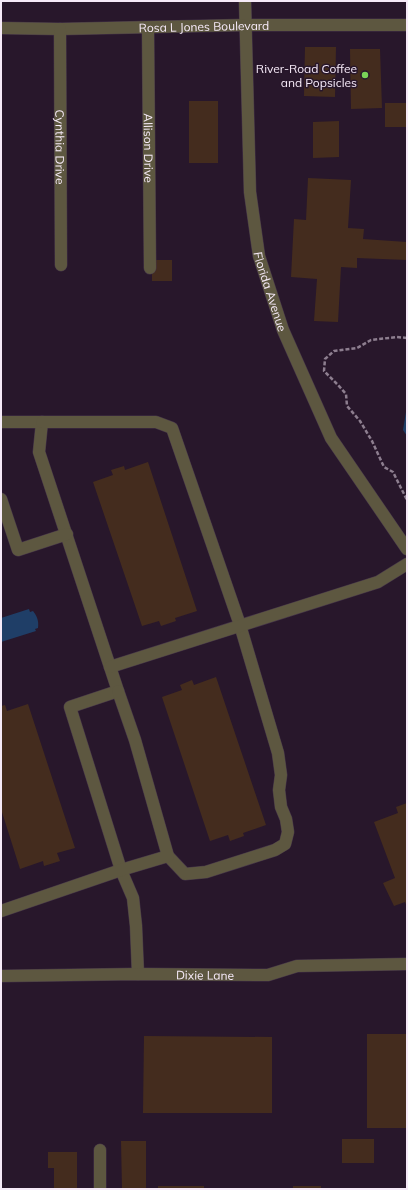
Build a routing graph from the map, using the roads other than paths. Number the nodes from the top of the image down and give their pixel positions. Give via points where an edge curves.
1 (245, 1) edge
2 (246, 25) junction
3 (407, 25) edge
4 (1, 28) edge
5 (148, 28) junction
6 (60, 29) junction
7 (62, 265) dead end
8 (150, 268) dead end
9 (1, 422) edge
10 (42, 422) junction
11 (1, 499) edge
12 (66, 534) junction
13 (407, 549) edge
14 (407, 564) edge
15 (240, 625) junction
16 (110, 667) junction
17 (118, 691) junction
18 (168, 856) junction
19 (121, 870) junction
20 (1, 911) edge
21 (407, 964) edge
22 (138, 974) junction
23 (1, 976) edge
24 (100, 1150) dead end
25 (100, 1189) edge

1 - 2 street, Florida Avenue
2 - 3 street, Rosa L Jones Boulevard
2 - 5 street, Rosa L Jones Boulevard
2 - 13 street, Florida Avenue via 250,192 259,256 283,330 331,438
4 - 6 street, Rosa L Jones Boulevard
5 - 6 street, Rosa L Jones Boulevard
5 - 8 street, Allison Drive
6 - 7 street, Cynthia Drive
9 - 10 street
10 - 12 street via 39,452
10 - 15 street via 156,422 172,428
11 - 12 street via 18,550
12 - 16 street
14 - 15 street via 378,582
15 - 16 street
15 - 18 street via 278,753 281,807 288,832 285,844 275,850 206,872 185,874
16 - 17 street
17 - 18 street via 136,740
17 - 19 street via 70,707
18 - 19 street
19 - 20 street
19 - 22 street via 133,898
21 - 22 street, Dixie Lane via 297,966 268,975
22 - 23 street, Dixie Lane
24 - 25 street

